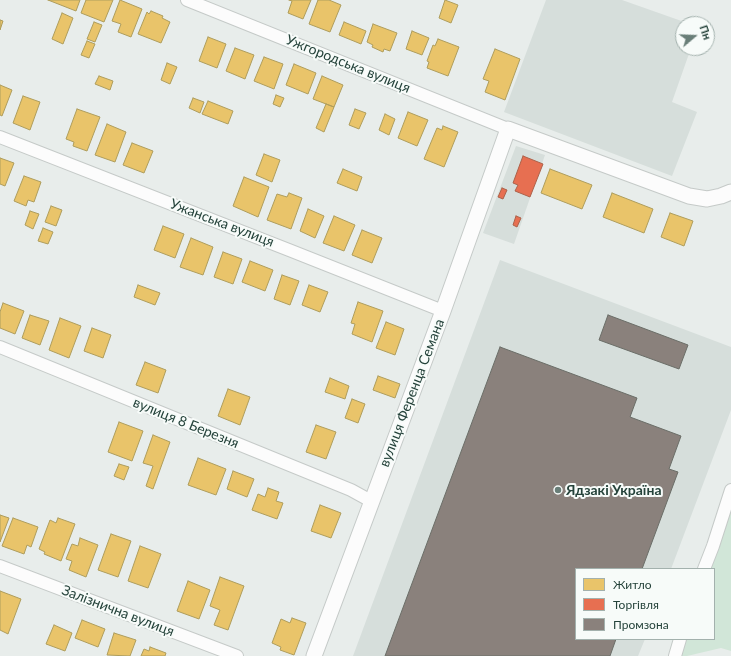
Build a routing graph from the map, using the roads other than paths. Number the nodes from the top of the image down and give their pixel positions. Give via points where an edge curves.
1 (187, 0) edge
2 (508, 129) junction
3 (0, 137) edge
4 (731, 192) edge
5 (442, 312) junction
6 (0, 347) edge
7 (731, 490) edge
8 (371, 500) junction
9 (0, 566) edge
10 (704, 568) edge
11 (680, 640) edge
12 (236, 656) edge
13 (314, 656) edge
14 (675, 656) edge

1 - 2 street, Ужгородська вулиця
2 - 4 street via 689,196 707,199
2 - 5 street, вулиця Ференца Семана
3 - 5 street, Ужанська вулиця
5 - 8 street, вулиця Ференца Семана
6 - 8 street, вулиця 8 Березня
7 - 10 street
8 - 13 street, вулиця Ференца Семана
9 - 12 street, Залізнична вулиця
11 - 14 street

